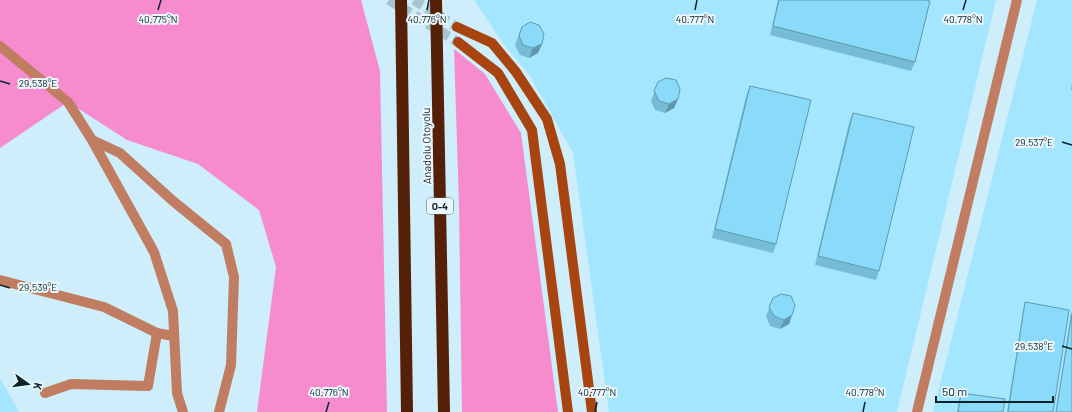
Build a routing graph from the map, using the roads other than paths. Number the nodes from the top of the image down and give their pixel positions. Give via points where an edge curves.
1 (401, 0) edge
2 (436, 0) edge
3 (1017, 0) edge
4 (457, 27) tunnel mouth
5 (458, 42) tunnel mouth
6 (0, 46) edge
7 (92, 140) junction
8 (0, 280) edge
9 (157, 333) junction
10 (173, 336) junction
11 (45, 393) dead end
12 (183, 412) edge
13 (219, 412) edge
14 (407, 412) edge
15 (444, 412) edge
16 (568, 412) edge
17 (592, 412) edge
18 (917, 412) edge

1 - 14 highway, Anadolu Otoyolu
2 - 15 highway, Anadolu Otoyolu / O-4
3 - 18 street
4 - 17 main road via 492,43 516,72 547,120 560,164
5 - 16 main road via 498,73 532,130
6 - 7 street via 68,102
7 - 10 street via 154,252 173,310
7 - 13 street via 120,153 226,244 234,277 232,351
8 - 9 street via 104,307
9 - 10 street
9 - 11 street via 148,386 71,384
10 - 12 street via 177,393

